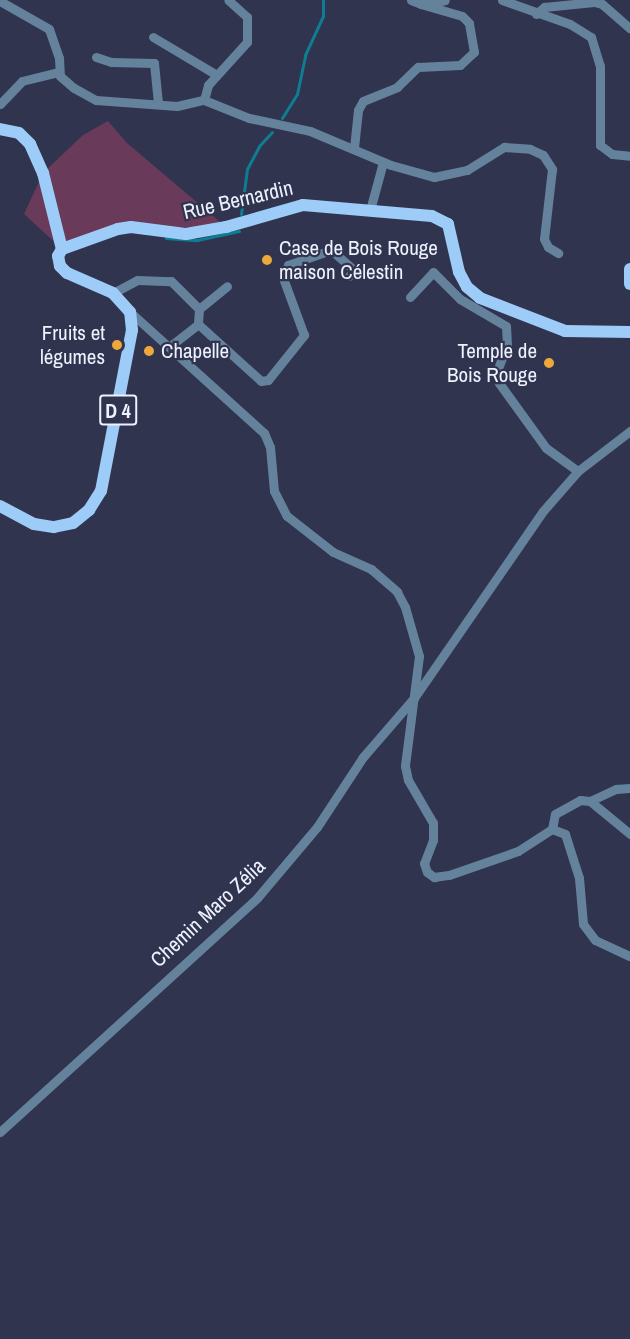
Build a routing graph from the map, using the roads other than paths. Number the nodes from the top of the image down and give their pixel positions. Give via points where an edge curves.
1 (228, 0) edge
2 (445, 0) edge
3 (502, 0) edge
4 (0, 1) edge
5 (416, 2) edge
6 (536, 14) junction
7 (630, 28) edge
8 (153, 37) dead end
9 (96, 57) dead end
10 (59, 72) junction
11 (217, 75) junction
12 (204, 100) junction
13 (158, 103) junction
14 (0, 104) edge
15 (0, 129) edge
16 (354, 148) junction
17 (630, 156) edge
18 (383, 162) junction
19 (370, 210) junction
20 (62, 249) junction
21 (558, 252) dead end
22 (630, 269) edge
23 (349, 276) dead end
24 (630, 284) edge
25 (227, 286) dead end
26 (113, 293) junction
27 (410, 297) dead end
28 (199, 309) junction
29 (130, 312) junction
30 (198, 324) junction
31 (630, 332) edge
32 (169, 347) junction
33 (630, 431) edge
34 (578, 471) junction
35 (0, 506) edge
36 (414, 698) junction
37 (630, 788) edge
38 (590, 801) junction
39 (552, 829) junction
40 (630, 834) edge
41 (630, 956) edge
42 (0, 1132) edge

1 - 11 street via 243,11 249,33 243,49
2 - 5 street
3 - 6 street
4 - 10 street via 49,29 59,58
5 - 16 street via 462,16 469,23 474,52 460,65 418,67 397,87 363,101 358,110
6 - 7 street via 544,7 594,2 602,4
6 - 17 street via 570,24 591,37 600,66 600,145 612,154
8 - 11 street
9 - 13 street via 111,62 154,63
10 - 13 street via 63,81 96,100
10 - 14 street via 22,81
11 - 12 street via 208,85
12 - 13 street via 181,106
12 - 16 street via 249,118 300,129
15 - 20 main road via 19,134 30,144 43,173
16 - 18 street
18 - 19 street
18 - 21 street via 441,177 479,165 504,147 520,145 536,152 552,169 544,239 548,247
19 - 20 main road, Rue Bernardin via 289,206 218,229 186,234 131,227
19 - 31 main road, Rue Bernardin via 444,220 452,232 459,272 480,298 565,331
20 - 26 main road via 60,266 67,273
22 - 24 main road
23 - 30 street via 354,270 331,250 288,265 284,278 304,335 268,380 261,381
25 - 28 street
26 - 28 street via 137,280 171,281
26 - 29 main road
27 - 34 street via 433,272 460,299 506,326 507,345 496,374 499,383 546,448
28 - 30 street
29 - 32 street
29 - 35 main road, D 4 via 132,330 108,466 89,510 73,523 54,527 34,524
30 - 32 street
32 - 36 street via 264,433 270,447 274,491 287,516 333,552 371,569 397,592 411,619 419,656
33 - 34 street, Chemin Maro Zélia
34 - 36 street, Chemin Maro Zélia via 549,503
36 - 39 street via 405,766 408,780 433,823 433,840 424,863 427,872 434,877 481,866 518,851
36 - 42 street, Chemin Maro Zélia via 363,757 317,827 257,898
37 - 38 street via 616,789
38 - 39 street via 579,800 555,814
38 - 40 street
39 - 41 street via 565,834 572,847 580,913 588,933

